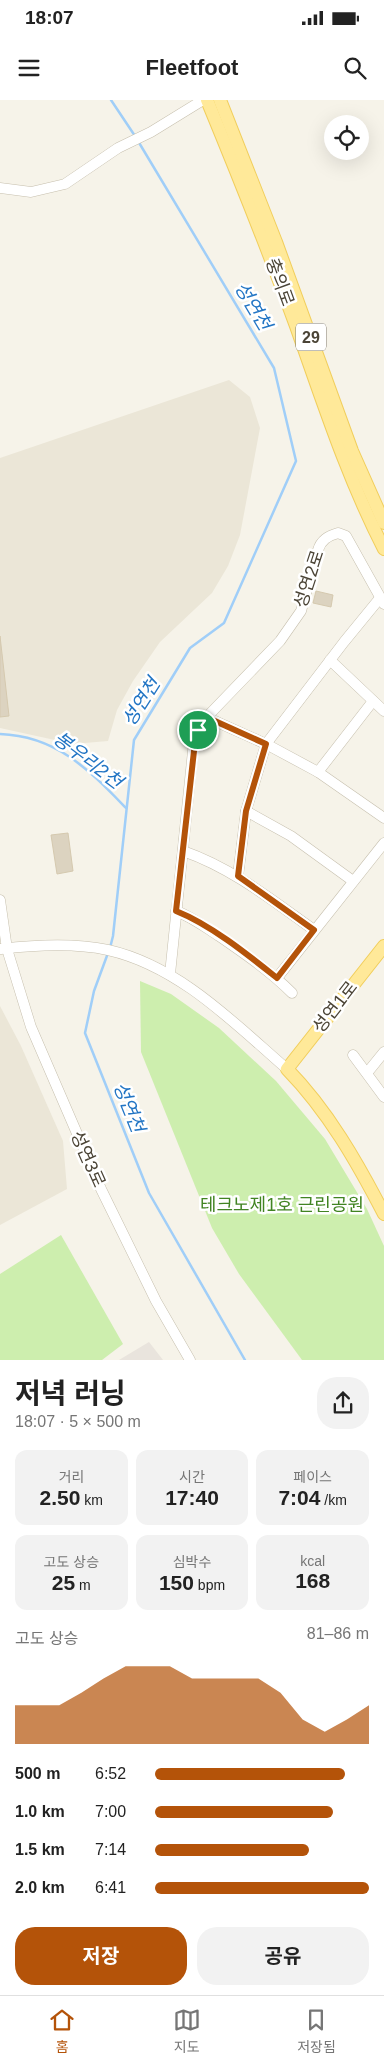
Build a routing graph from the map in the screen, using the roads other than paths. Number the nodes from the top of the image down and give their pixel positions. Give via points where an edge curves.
1 (203, 100) edge
2 (207, 100) edge
3 (220, 100) edge
4 (219, 129) junction
5 (235, 135) junction
6 (0, 188) edge
7 (384, 523) edge
8 (384, 548) edge
9 (382, 601) edge
10 (330, 660) junction
11 (373, 701) junction
12 (384, 711) edge
13 (206, 717) junction
14 (266, 744) junction
15 (318, 772) junction
16 (246, 811) junction
17 (384, 818) edge
18 (384, 843) edge
19 (183, 851) junction
20 (238, 876) junction
21 (353, 882) junction
22 (0, 900) edge
23 (176, 911) junction
24 (314, 930) junction
25 (384, 946) edge
26 (3, 949) edge
27 (170, 974) junction
28 (277, 978) junction
29 (292, 993) dead end
30 (384, 1052) edge
31 (353, 1055) dead end
32 (287, 1069) junction
33 (367, 1072) junction
34 (384, 1097) edge
35 (384, 1214) edge
36 (190, 1360) edge

1 - 6 street via 118,148 65,184 31,192
2 - 4 main road, 충의로 / 29
3 - 5 main road, 충의로 / 29
4 - 5 main road via 227,126
4 - 8 main road, 충의로 / 29 via 268,250 362,507
5 - 7 main road, 충의로 / 29 via 352,451
9 - 10 street
9 - 13 street, 성연2로 via 346,536 338,533 327,537 318,550 301,611 256,668
10 - 11 street
10 - 14 street
11 - 12 street
11 - 15 street
13 - 14 street
13 - 19 street, 성연2로 via 195,740
14 - 15 street
14 - 16 street
15 - 17 street
16 - 20 street
16 - 21 street via 291,836
18 - 21 street
19 - 20 street
19 - 23 street, 성연2로
20 - 24 street
21 - 24 street
22 - 26 street, 성연3로
23 - 27 street, 성연2로
23 - 28 street via 248,955
24 - 28 street
25 - 32 main road, 성연1로
26 - 27 street via 73,947 105,950
26 - 36 street, 성연3로 via 31,1027 98,1180 156,1301
27 - 32 street via 211,1004
28 - 29 street
30 - 33 street
31 - 33 street
32 - 35 main road via 338,1133
33 - 34 street

